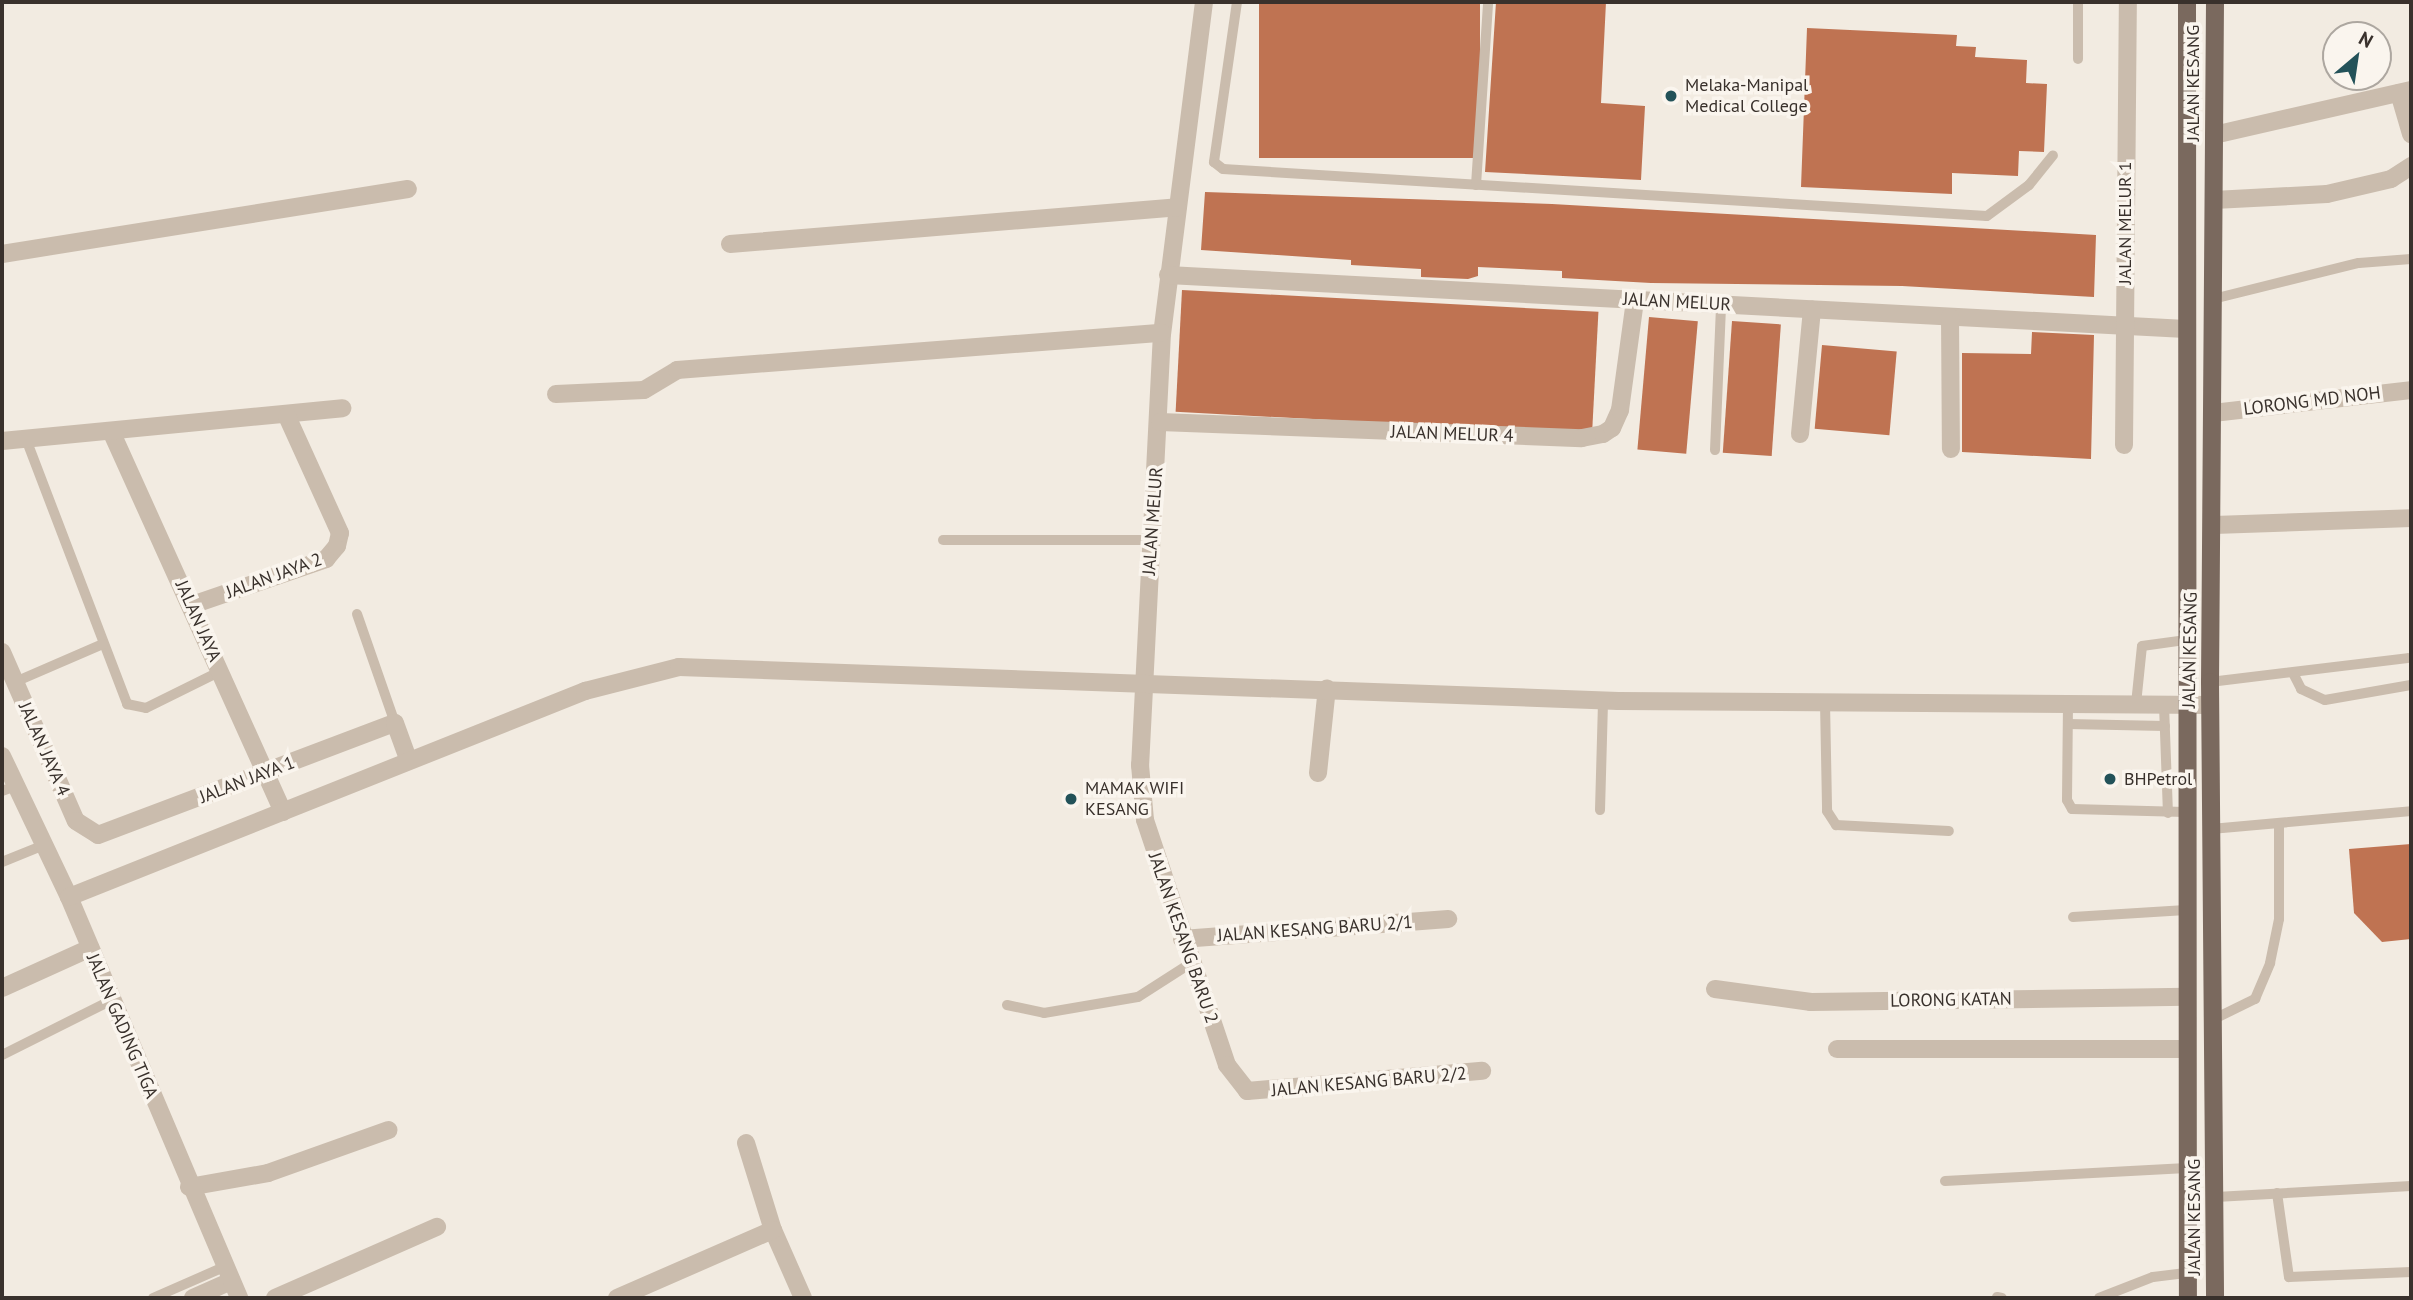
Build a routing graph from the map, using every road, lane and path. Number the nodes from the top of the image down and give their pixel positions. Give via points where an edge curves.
1 (1204, 2) edge
2 (1237, 2) edge
3 (1488, 2) edge
4 (2078, 2) edge
5 (2128, 2) edge
6 (2187, 2) edge
7 (2215, 2) edge
8 (2078, 59) dead end
9 (2405, 91) edge
10 (2411, 134) edge
11 (2214, 135) junction
12 (2053, 155) dead end
13 (2411, 166) edge
14 (1476, 185) junction
15 (408, 188) dead end
16 (2214, 200) junction
17 (1177, 207) junction
18 (730, 244) dead end
19 (2, 254) edge
20 (2411, 259) edge
21 (1168, 275) junction
22 (2213, 299) junction
23 (1635, 300) junction
24 (1721, 305) junction
25 (1812, 310) junction
26 (1950, 317) junction
27 (2125, 326) junction
28 (2186, 329) junction
29 (1161, 333) junction
30 (2411, 390) edge
31 (556, 394) dead end
32 (342, 408) dead end
33 (2213, 413) junction
34 (287, 416) junction
35 (1160, 422) junction
36 (111, 431) junction
37 (1800, 434) dead end
38 (26, 439) junction
39 (2, 441) edge
40 (2124, 445) dead end
41 (1951, 449) dead end
42 (1715, 450) dead end
43 (2411, 518) edge
44 (2214, 525) junction
45 (943, 540) dead end
46 (1152, 540) junction
47 (192, 606) junction
48 (357, 614) dead end
49 (2185, 640) junction
50 (103, 644) junction
51 (2, 652) edge
52 (2408, 658) dead end
53 (221, 671) junction
54 (2293, 673) junction
55 (15, 682) junction
56 (2218, 682) junction
57 (1143, 683) junction
58 (2411, 685) edge
59 (1327, 688) junction
60 (1603, 701) junction
61 (1825, 702) junction
62 (2068, 704) junction
63 (2136, 705) junction
64 (2164, 705) junction
65 (2184, 705) junction
66 (2210, 705) junction
67 (394, 723) junction
68 (2068, 724) junction
69 (2165, 726) junction
70 (2, 755) edge
71 (408, 759) junction
72 (266, 773) junction
73 (1318, 774) dead end
74 (9, 788) edge
75 (1600, 810) dead end
76 (2411, 811) edge
77 (283, 812) junction
78 (2177, 812) junction
79 (2279, 824) junction
80 (2211, 829) junction
81 (1949, 831) dead end
82 (98, 835) joint
83 (44, 845) junction
84 (2, 862) edge
85 (69, 897) junction
86 (2186, 910) junction
87 (2073, 917) dead end
88 (1448, 919) dead end
89 (1182, 939) junction
90 (90, 948) junction
91 (1191, 963) junction
92 (2, 988) edge
93 (1715, 989) dead end
94 (2187, 997) junction
95 (112, 1000) junction
96 (1007, 1005) dead end
97 (2214, 1019) junction
98 (1837, 1049) dead end
99 (2187, 1049) junction
100 (2, 1055) edge
101 (1227, 1065) joint
102 (1482, 1071) dead end
103 (389, 1130) dead end
104 (746, 1143) dead end
105 (2187, 1168) junction
106 (1945, 1181) dead end
107 (189, 1186) junction
108 (2411, 1186) edge
109 (2277, 1193) junction
110 (2224, 1196) junction
111 (437, 1227) dead end
112 (773, 1230) junction
113 (2411, 1272) edge
114 (2188, 1273) junction
115 (227, 1274) junction
116 (153, 1298) edge
117 (193, 1298) edge
118 (239, 1298) edge
119 (275, 1298) edge
120 (617, 1298) edge
121 (803, 1298) edge
122 (2099, 1298) edge
123 (2188, 1298) edge
124 (2215, 1298) edge

1 - 17 street, JALAN MELUR
2 - 14 lane via 1217,166
3 - 14 lane
4 - 8 lane
5 - 27 street, JALAN MELUR 1
6 - 28 main road, JALAN KESANG
7 - 11 main road, JALAN KESANG
9 - 10 street
9 - 11 street
11 - 16 main road, JALAN KESANG
12 - 14 lane via 2029,185 1987,216
13 - 16 street via 2391,179 2327,194
15 - 19 street
16 - 22 main road, JALAN KESANG
17 - 18 street
17 - 21 street, JALAN MELUR
20 - 22 lane via 2359,263
21 - 23 street, JALAN MELUR
21 - 29 street, JALAN MELUR
22 - 33 main road, JALAN KESANG
23 - 24 street, JALAN MELUR
23 - 35 street, JALAN MELUR 4 via 1620,410 1612,428 1603,434 1582,438
24 - 25 street, JALAN MELUR
24 - 42 lane
25 - 26 street, JALAN MELUR
25 - 37 street
26 - 27 street, JALAN MELUR
26 - 41 street
27 - 28 street, JALAN MELUR
27 - 40 street, JALAN MELUR 1
28 - 49 main road, JALAN KESANG
29 - 31 street via 677,370 644,390
29 - 35 street, JALAN MELUR
30 - 33 street, LORONG MD NOH
32 - 34 street
33 - 44 main road, JALAN KESANG
34 - 36 street
34 - 47 street, JALAN JAYA 2 via 340,533 337,546 326,559
35 - 46 street, JALAN MELUR
36 - 38 street
36 - 47 street, JALAN JAYA
38 - 39 street
38 - 50 lane
43 - 44 street
44 - 56 main road, JALAN KESANG
45 - 46 lane
46 - 57 street, JALAN MELUR
47 - 53 street, JALAN JAYA
48 - 67 lane
49 - 63 lane via 2142,646
49 - 65 main road, JALAN KESANG
50 - 53 lane via 127,704 134,709
50 - 55 lane
51 - 55 street, JALAN JAYA 4
52 - 54 lane
53 - 72 street, JALAN JAYA
54 - 56 lane
54 - 58 lane via 2301,689 2325,700
55 - 82 street, JALAN JAYA 4 via 76,821
56 - 66 main road, JALAN KESANG
57 - 59 street
57 - 71 street via 679,667 607,683
57 - 89 street, JALAN KESANG BARU 2 via 1145,820
59 - 60 street
59 - 73 street
60 - 61 street
60 - 75 lane
61 - 62 street
61 - 81 lane via 1827,811 1836,825
62 - 63 street
62 - 68 lane
63 - 64 street
64 - 65 street
64 - 69 lane
65 - 66 street
65 - 78 main road, JALAN KESANG
66 - 80 main road, JALAN KESANG
67 - 71 street
67 - 72 street, JALAN JAYA 1
68 - 69 lane
68 - 78 lane via 2067,800 2072,809
69 - 78 lane
70 - 74 street, JALAN GADING TIGA
71 - 77 street
72 - 77 street, JALAN JAYA
72 - 82 street, JALAN JAYA 1
74 - 83 street, JALAN GADING TIGA
76 - 79 lane
77 - 85 street
78 - 86 main road, JALAN KESANG
79 - 80 lane
79 - 97 lane via 2278,919 2270,963 2255,999
80 - 97 main road, JALAN KESANG
83 - 84 lane
83 - 85 street, JALAN GADING TIGA
85 - 90 street, JALAN GADING TIGA
86 - 87 lane
86 - 94 main road, JALAN KESANG
88 - 89 street, JALAN KESANG BARU 2/1
89 - 91 street, JALAN KESANG BARU 2
90 - 92 street
90 - 95 street, JALAN GADING TIGA
91 - 96 lane via 1138,997 1044,1013
91 - 101 street, JALAN KESANG BARU 2
93 - 94 street, LORONG KATAN via 1811,1002
94 - 99 main road, JALAN KESANG
95 - 100 lane
95 - 107 street, JALAN GADING TIGA
97 - 110 main road, JALAN KESANG
98 - 99 street
99 - 105 main road, JALAN KESANG
101 - 102 street, JALAN KESANG BARU 2/2 via 1247,1091 1277,1093
103 - 107 street via 268,1173
104 - 112 street
105 - 106 lane
105 - 114 main road, JALAN KESANG
107 - 115 street, JALAN GADING TIGA
108 - 109 lane
109 - 110 lane
109 - 113 lane via 2289,1277
110 - 124 main road, JALAN KESANG
111 - 119 street
112 - 120 street
112 - 121 street
114 - 122 lane via 2153,1277
114 - 123 main road, JALAN KESANG
115 - 116 lane
115 - 117 street
115 - 118 street, JALAN GADING TIGA

